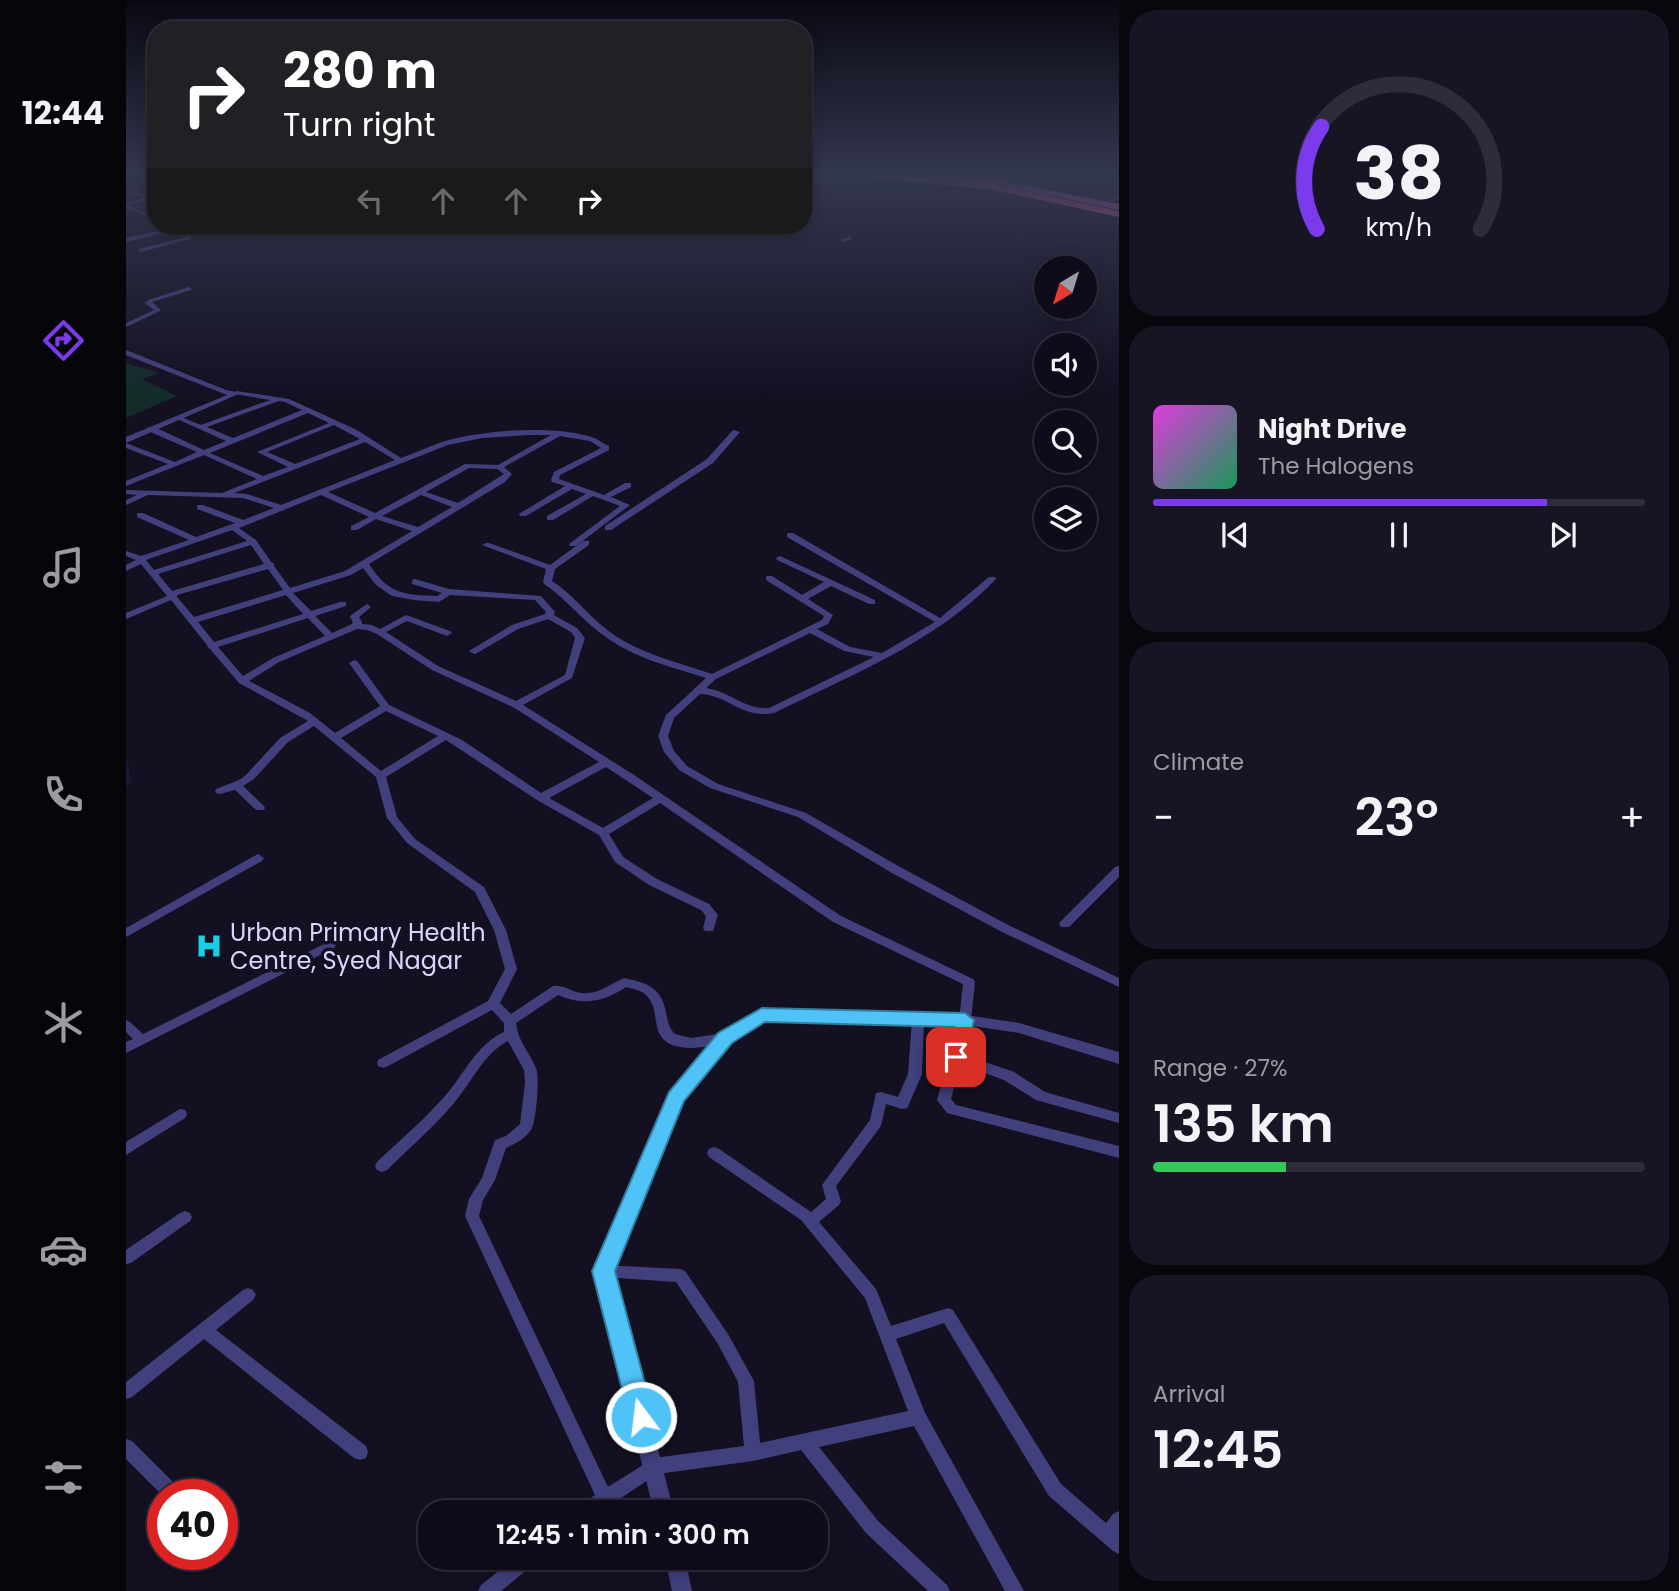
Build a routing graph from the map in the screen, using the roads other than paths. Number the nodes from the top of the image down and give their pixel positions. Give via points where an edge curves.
1 (155, 246) edge
2 (141, 250) dead end
3 (189, 289) dead end
4 (126, 324) edge
5 (126, 352) edge
6 (237, 393) junction
7 (280, 398) junction
8 (307, 410) junction
9 (179, 418) junction
10 (334, 423) junction
11 (202, 427) junction
12 (151, 429) junction
13 (562, 432) junction
14 (736, 432) dead end
15 (365, 439) junction
16 (127, 440) edge
17 (231, 440) junction
18 (204, 451) junction
19 (401, 461) junction
20 (174, 464) junction
21 (293, 466) junction
22 (499, 467) junction
23 (261, 478) junction
24 (126, 485) edge
25 (628, 485) dead end
26 (571, 486) junction
27 (126, 492) edge
28 (321, 492) junction
29 (420, 492) junction
30 (146, 493) junction
31 (593, 493) junction
32 (223, 495) junction
33 (606, 497) junction
34 (126, 503) edge
35 (200, 506) dead end
36 (458, 506) junction
37 (281, 508) junction
38 (523, 514) dead end
39 (140, 515) dead end
40 (374, 516) junction
41 (550, 518) dead end
42 (238, 525) junction
43 (354, 528) dead end
44 (418, 530) junction
45 (790, 535) dead end
46 (194, 540) junction
47 (253, 542) junction
48 (573, 544) dead end
49 (486, 545) dead end
50 (126, 553) edge
51 (780, 558) dead end
52 (141, 559) junction
53 (271, 565) junction
54 (360, 565) junction
55 (126, 568) edge
56 (551, 568) junction
57 (152, 573) junction
58 (769, 578) dead end
59 (992, 579) dead end
60 (415, 582) dead end
61 (831, 582) junction
62 (288, 592) junction
63 (448, 592) junction
64 (172, 595) junction
65 (803, 598) junction
66 (872, 602) dead end
67 (343, 604) dead end
68 (367, 607) dead end
69 (550, 614) junction
70 (126, 615) edge
71 (309, 615) junction
72 (191, 621) junction
73 (941, 622) junction
74 (356, 626) junction
75 (813, 630) junction
76 (380, 632) junction
77 (447, 633) dead end
78 (331, 637) junction
79 (211, 646) junction
80 (474, 651) dead end
81 (882, 656) junction
82 (354, 663) dead end
83 (713, 677) junction
84 (242, 681) junction
85 (700, 691) junction
86 (516, 705) junction
87 (386, 707) junction
88 (313, 722) junction
89 (443, 737) junction
90 (333, 738) junction
91 (607, 762) junction
92 (381, 776) junction
93 (238, 787) junction
94 (220, 790) dead end
95 (541, 797) junction
96 (660, 798) junction
97 (260, 808) dead end
98 (603, 833) junction
99 (258, 858) dead end
100 (1117, 874) edge
101 (1065, 924) dead end
102 (709, 928) dead end
103 (126, 933) edge
104 (330, 945) dead end
105 (1119, 984) edge
106 (493, 1004) junction
107 (918, 1020) junction
108 (965, 1020) junction
109 (126, 1025) edge
110 (510, 1028) junction
111 (725, 1038) junction
112 (141, 1039) junction
113 (126, 1048) edge
114 (956, 1057) junction
115 (1119, 1058) edge
116 (383, 1063) dead end
117 (180, 1114) dead end
118 (1119, 1118) edge
119 (126, 1149) edge
120 (1119, 1152) edge
121 (714, 1153) dead end
122 (382, 1166) dead end
123 (185, 1217) dead end
124 (810, 1221) junction
125 (126, 1258) edge
126 (603, 1271) junction
127 (248, 1295) dead end
128 (204, 1330) junction
129 (889, 1334) junction
130 (126, 1391) edge
131 (918, 1417) junction
132 (805, 1442) junction
133 (126, 1447) edge
134 (360, 1452) dead end
135 (753, 1453) junction
136 (654, 1466) junction
137 (158, 1479) edge
138 (604, 1496) junction
139 (599, 1500) edge
140 (661, 1500) edge
141 (1119, 1520) edge
142 (1113, 1540) edge
143 (513, 1570) edge
144 (678, 1570) edge
145 (1010, 1588) edge
146 (487, 1591) edge
147 (682, 1591) edge
148 (941, 1591) edge

1 - 2 street
3 - 4 street via 150,301 158,310
5 - 6 street
6 - 7 street
6 - 9 street
7 - 8 street
7 - 11 street
8 - 10 street
8 - 17 street
9 - 11 street
9 - 12 street
10 - 15 street
10 - 21 street via 261,452
11 - 17 street
12 - 16 street
12 - 18 street
13 - 19 street via 474,436
13 - 22 street
13 - 26 street via 606,448 557,474 555,480
14 - 56 street via 710,461
15 - 19 street
15 - 21 street
16 - 20 street
17 - 18 street
18 - 20 street
18 - 23 street
19 - 28 street
20 - 24 street
21 - 23 street
22 - 29 street via 468,466
22 - 36 street via 508,474 502,480
23 - 32 street
25 - 33 street
26 - 31 street
26 - 38 street
27 - 30 street
28 - 37 street
28 - 40 street
29 - 36 street
29 - 40 street
30 - 32 street
30 - 34 street
31 - 33 street
31 - 41 street
32 - 37 street via 244,496
33 - 48 street via 625,508
35 - 42 street
36 - 44 street
37 - 42 street
39 - 46 street
40 - 43 street
40 - 44 street
42 - 46 street
42 - 47 street
44 - 54 street
45 - 73 street
46 - 52 street
47 - 53 street
47 - 57 street
49 - 56 street
50 - 52 street
51 - 61 street
52 - 55 street
52 - 57 street
53 - 62 street
53 - 64 street
54 - 62 street
54 - 63 street via 388,593 439,599
56 - 83 street via 547,582 568,594 606,634 633,650
57 - 64 street
58 - 65 street
59 - 73 street
60 - 63 street
61 - 65 street
61 - 66 street
62 - 71 street
62 - 72 street
63 - 69 street via 523,596 544,602
64 - 70 street
64 - 72 street
65 - 75 street via 829,615
67 - 71 street
68 - 74 street via 354,618
69 - 80 street via 515,627
69 - 86 street via 579,638 569,676
71 - 78 street
71 - 79 street
72 - 79 street
73 - 81 street
74 - 76 street
74 - 78 street
75 - 81 street via 847,649
75 - 83 street
76 - 77 street via 405,618
76 - 86 street via 435,668
78 - 84 street via 276,660
79 - 84 street
81 - 85 street via 761,713 750,713 715,693
82 - 87 street
83 - 85 street
84 - 88 street
85 - 105 street via 669,716 663,736 668,752 683,768 742,797 802,815 1006,929
86 - 91 street
87 - 89 street
87 - 90 street
88 - 90 street
88 - 93 street via 283,740 257,773
89 - 92 street
89 - 95 street
90 - 92 street
91 - 95 street
91 - 96 street
92 - 106 street via 393,818 411,841 480,890 500,930 511,969
93 - 94 street
93 - 97 street
95 - 98 street
96 - 98 street
96 - 108 street via 837,919 969,982
98 - 102 street via 619,859 705,907 712,915
99 - 103 street
100 - 101 street
104 - 112 street
106 - 110 street
106 - 116 street
107 - 108 street
107 - 111 street via 762,1015
107 - 124 street via 915,1074 902,1104 881,1097 876,1122 829,1185 834,1201
108 - 114 street
108 - 115 street via 1019,1028
109 - 112 street
110 - 111 street via 557,989 585,1000 604,997 624,982 644,987 655,997 660,1023 669,1036 690,1043
110 - 122 street via 472,1065 468,1078 447,1103
110 - 138 street via 531,1070 526,1126 500,1144 472,1216
111 - 126 street via 676,1097
112 - 113 street
114 - 118 street via 1009,1076 1041,1096
114 - 120 street via 944,1100 953,1109
117 - 119 street
121 - 124 street
123 - 125 street
124 - 129 street via 871,1294
126 - 135 street via 680,1276 746,1381
126 - 136 street
127 - 128 street
128 - 130 street
128 - 134 street
129 - 131 street
129 - 142 street via 948,1315 1055,1490
131 - 132 street
131 - 145 street
132 - 135 street
132 - 148 street via 872,1527
133 - 137 street
135 - 136 street
136 - 138 street
136 - 140 street
138 - 139 street
141 - 142 street
143 - 146 street
144 - 147 street

